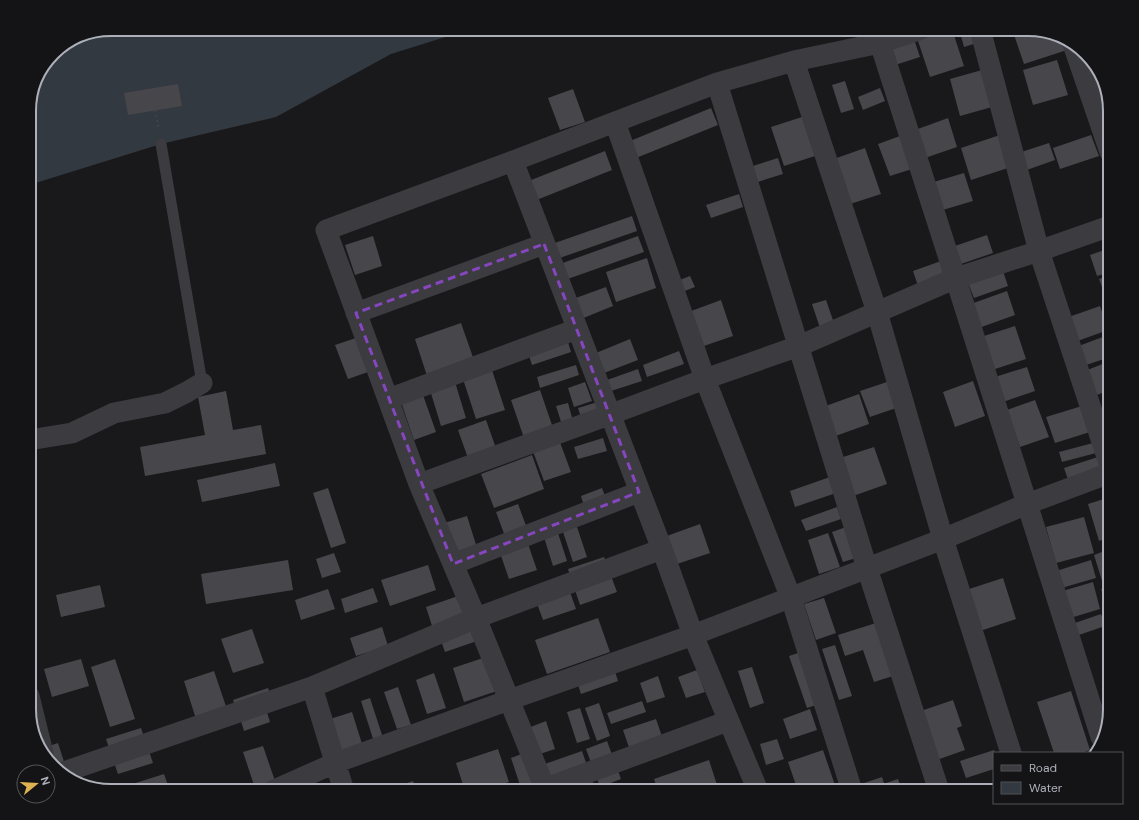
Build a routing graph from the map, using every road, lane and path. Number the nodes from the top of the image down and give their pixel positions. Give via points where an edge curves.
1 (900, 36) edge
2 (982, 36) edge
3 (880, 43) junction
4 (1076, 53) edge
5 (794, 61) junction
6 (717, 83) junction
7 (155, 110) dead end
8 (615, 122) junction
9 (1103, 132) edge
10 (161, 144) joint
11 (513, 161) junction
12 (1103, 228) edge
13 (544, 244) junction
14 (1039, 251) junction
15 (956, 278) junction
16 (356, 312) junction
17 (877, 312) junction
18 (577, 329) junction
19 (799, 346) junction
20 (705, 379) junction
21 (202, 383) joint
22 (388, 399) junction
23 (609, 415) junction
24 (36, 439) edge
25 (1103, 445) edge
26 (1103, 476) edge
27 (419, 484) junction
28 (639, 492) junction
29 (1026, 504) junction
30 (943, 538) junction
31 (662, 549) junction
32 (452, 564) junction
33 (867, 568) junction
34 (791, 598) junction
35 (476, 618) junction
36 (693, 635) junction
37 (312, 686) junction
38 (509, 700) junction
39 (728, 721) junction
40 (1100, 731) edge
41 (1011, 752) edge
42 (335, 763) junction
43 (68, 771) edge
44 (288, 784) edge
45 (342, 784) edge
46 (541, 784) edge
47 (559, 784) edge
48 (755, 784) edge
49 (850, 784) edge
50 (937, 784) edge

1 - 3 street
2 - 14 street
3 - 5 street
3 - 15 street
4 - 9 street
5 - 6 street
5 - 17 street
6 - 8 street
6 - 19 street
7 - 10 path
8 - 11 street
8 - 20 street
10 - 21 lane
11 - 13 street
11 - 16 street via 326,230
12 - 14 street
13 - 16 street
13 - 18 street
14 - 15 street
14 - 25 street
15 - 17 street
15 - 29 street
16 - 22 street
17 - 19 street
17 - 30 street
18 - 22 street
18 - 23 street
19 - 20 street
19 - 33 street
20 - 23 street
20 - 34 street
21 - 24 street via 164,403 114,413 72,433
22 - 27 street
23 - 27 street
23 - 28 street
26 - 29 street
27 - 32 street
28 - 31 street
28 - 32 street
29 - 30 street
29 - 40 street
30 - 33 street
30 - 41 street
31 - 35 street
31 - 36 street
32 - 35 street
33 - 34 street
33 - 50 street
34 - 36 street
34 - 49 street
35 - 37 street
35 - 38 street
36 - 38 street
36 - 39 street
37 - 42 street
37 - 43 street
38 - 42 street
38 - 46 street
39 - 47 street
39 - 48 street
42 - 44 street
42 - 45 street

